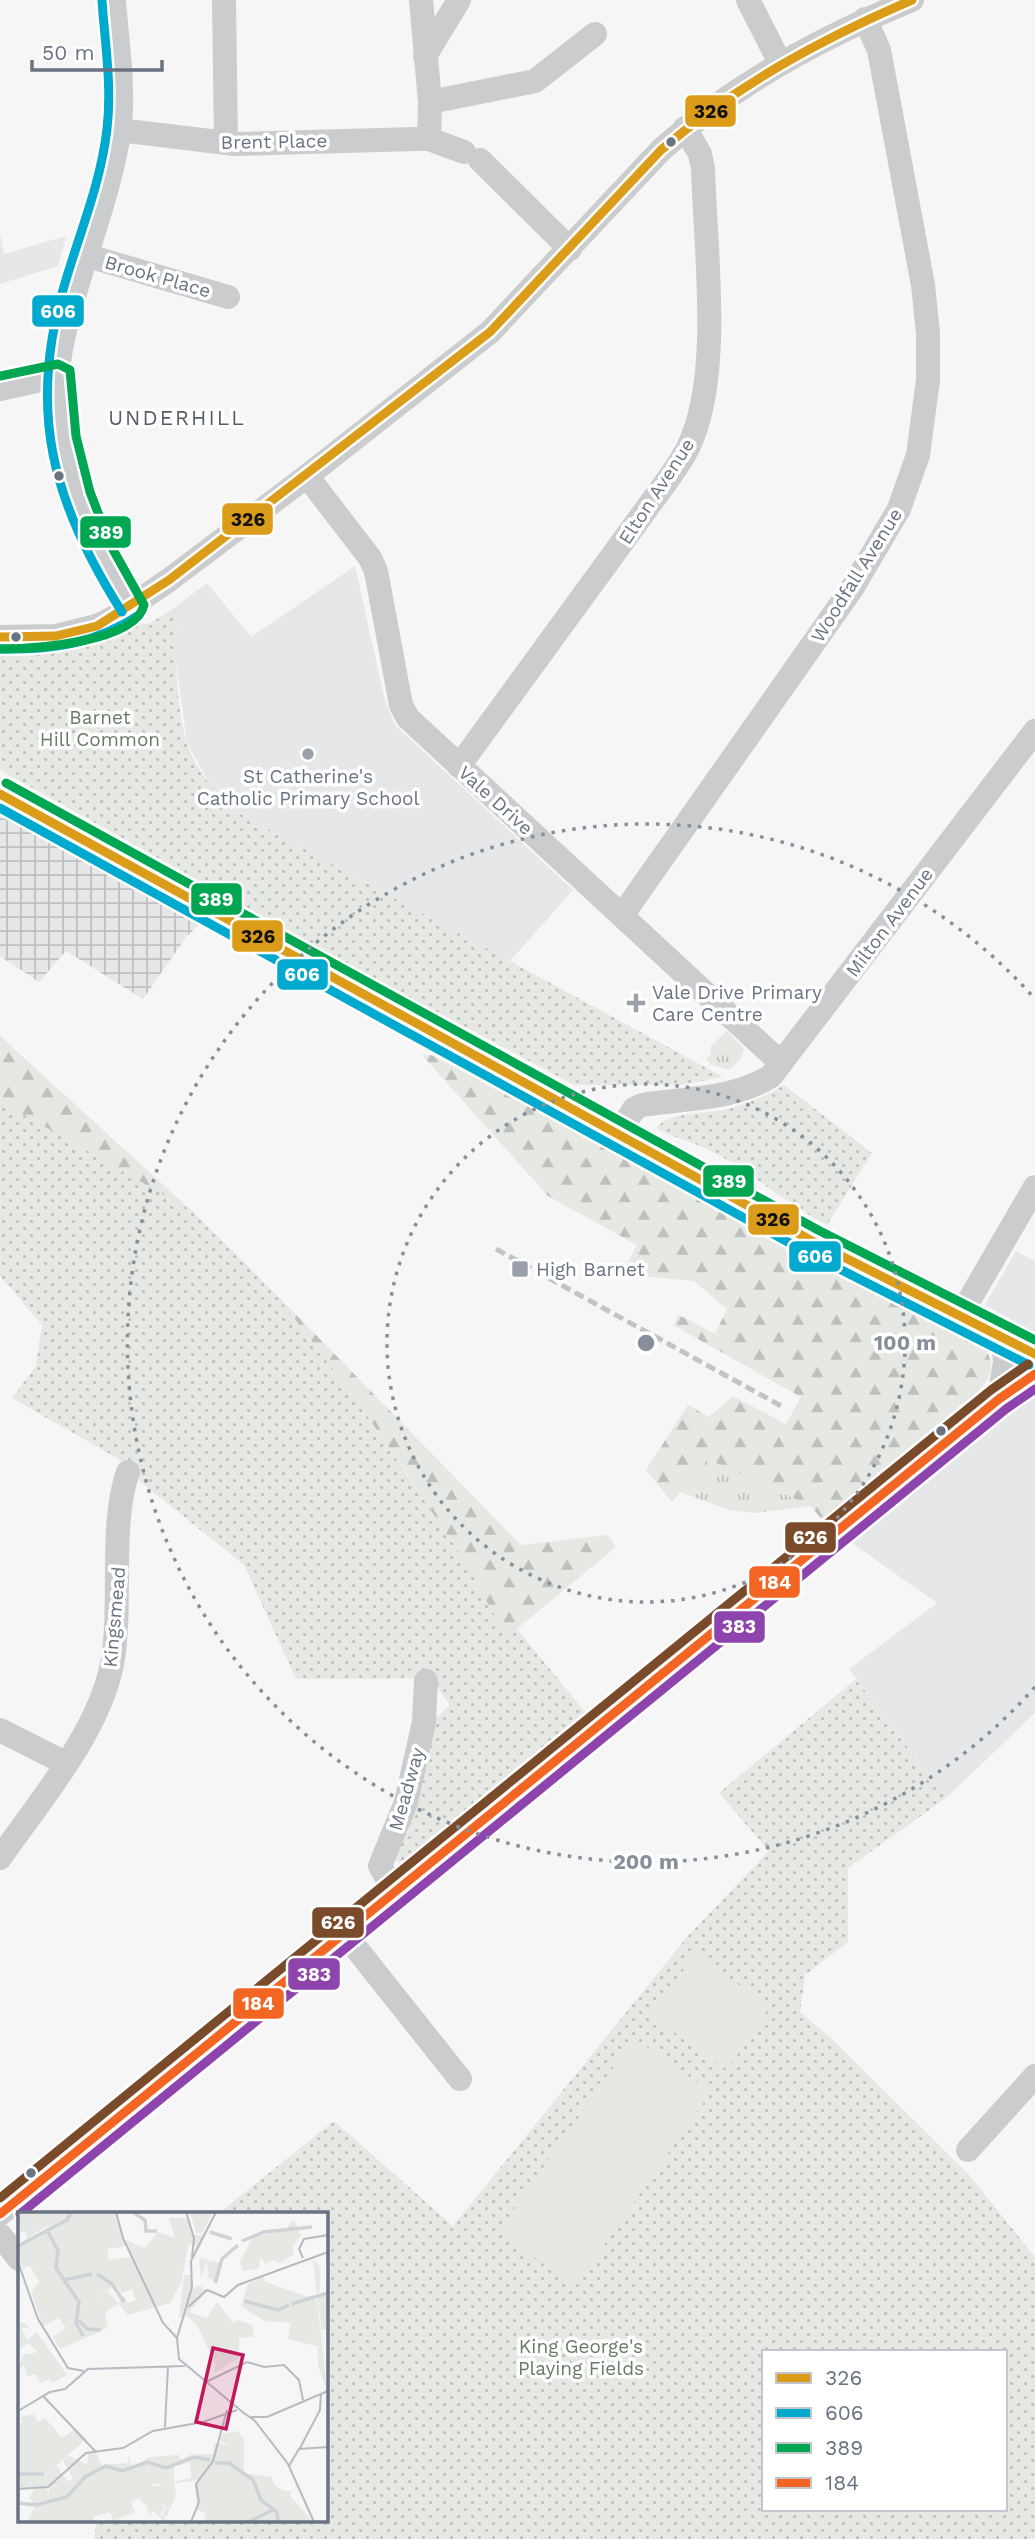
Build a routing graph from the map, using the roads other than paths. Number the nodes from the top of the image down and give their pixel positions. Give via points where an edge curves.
1 (114, 0) edge
2 (224, 0) edge
3 (421, 0) edge
4 (459, 0) edge
5 (748, 0) edge
6 (912, 0) edge
7 (865, 19) junction
8 (595, 34) dead end
9 (425, 56) junction
10 (780, 64) junction
11 (430, 102) junction
12 (685, 128) junction
13 (119, 130) junction
14 (429, 139) junction
15 (226, 143) junction
16 (570, 249) junction
17 (88, 256) junction
18 (228, 296) dead end
19 (59, 376) junction
20 (0, 389) edge
21 (307, 477) junction
22 (132, 605) junction
23 (0, 637) edge
24 (1035, 731) edge
25 (459, 766) junction
26 (0, 794) edge
27 (623, 914) junction
28 (781, 1063) junction
29 (618, 1134) junction
30 (1035, 1187) edge
31 (960, 1316) junction
32 (1003, 1338) junction
33 (1035, 1354) edge
34 (1035, 1374) edge
35 (999, 1399) junction
36 (128, 1472) dead end
37 (426, 1681) dead end
38 (0, 1730) edge
39 (65, 1763) junction
40 (0, 1858) edge
41 (395, 1892) junction
42 (344, 1933) junction
43 (1035, 2076) edge
44 (460, 2079) dead end
45 (968, 2150) dead end
46 (0, 2214) edge
47 (0, 2235) edge
48 (18, 2258) edge

1 - 13 street
2 - 15 street
3 - 9 street
4 - 9 street
5 - 10 street
6 - 7 street
7 - 10 street
7 - 27 street, Woodfall Avenue via 879,50 923,285 928,380 918,454 899,509 853,587
8 - 11 street via 535,81
9 - 11 street
10 - 12 street
11 - 14 street
12 - 16 street
12 - 25 street, Elton Avenue via 703,168 708,325 706,369 694,436 669,478
13 - 15 street, Brent Place
13 - 17 street
14 - 15 street, Brent Place
14 - 16 street, Brent Place via 472,156
16 - 21 street via 490,332
17 - 18 street, Brook Place
17 - 19 street via 63,337
19 - 20 street
19 - 22 street via 61,429 72,480 102,558
21 - 22 street
21 - 25 street, Vale Drive via 376,571 401,705 408,718
22 - 23 street via 77,633
24 - 28 street, Milton Avenue
25 - 27 street, Vale Drive
26 - 29 main road
27 - 28 street, Vale Drive
28 - 29 street, Milton Avenue via 771,1076 744,1088 642,1105 634,1109
29 - 31 main road
30 - 31 street
31 - 32 main road
32 - 33 main road
32 - 35 street via 1005,1362
34 - 35 street
35 - 41 street
36 - 39 street, Kingsmead via 121,1500 112,1665 95,1714
37 - 41 street, Meadway via 424,1722 406,1802 380,1866
38 - 39 street
39 - 40 street, Kingsmead
41 - 42 street
42 - 44 street
42 - 46 street
43 - 45 street
47 - 48 street

